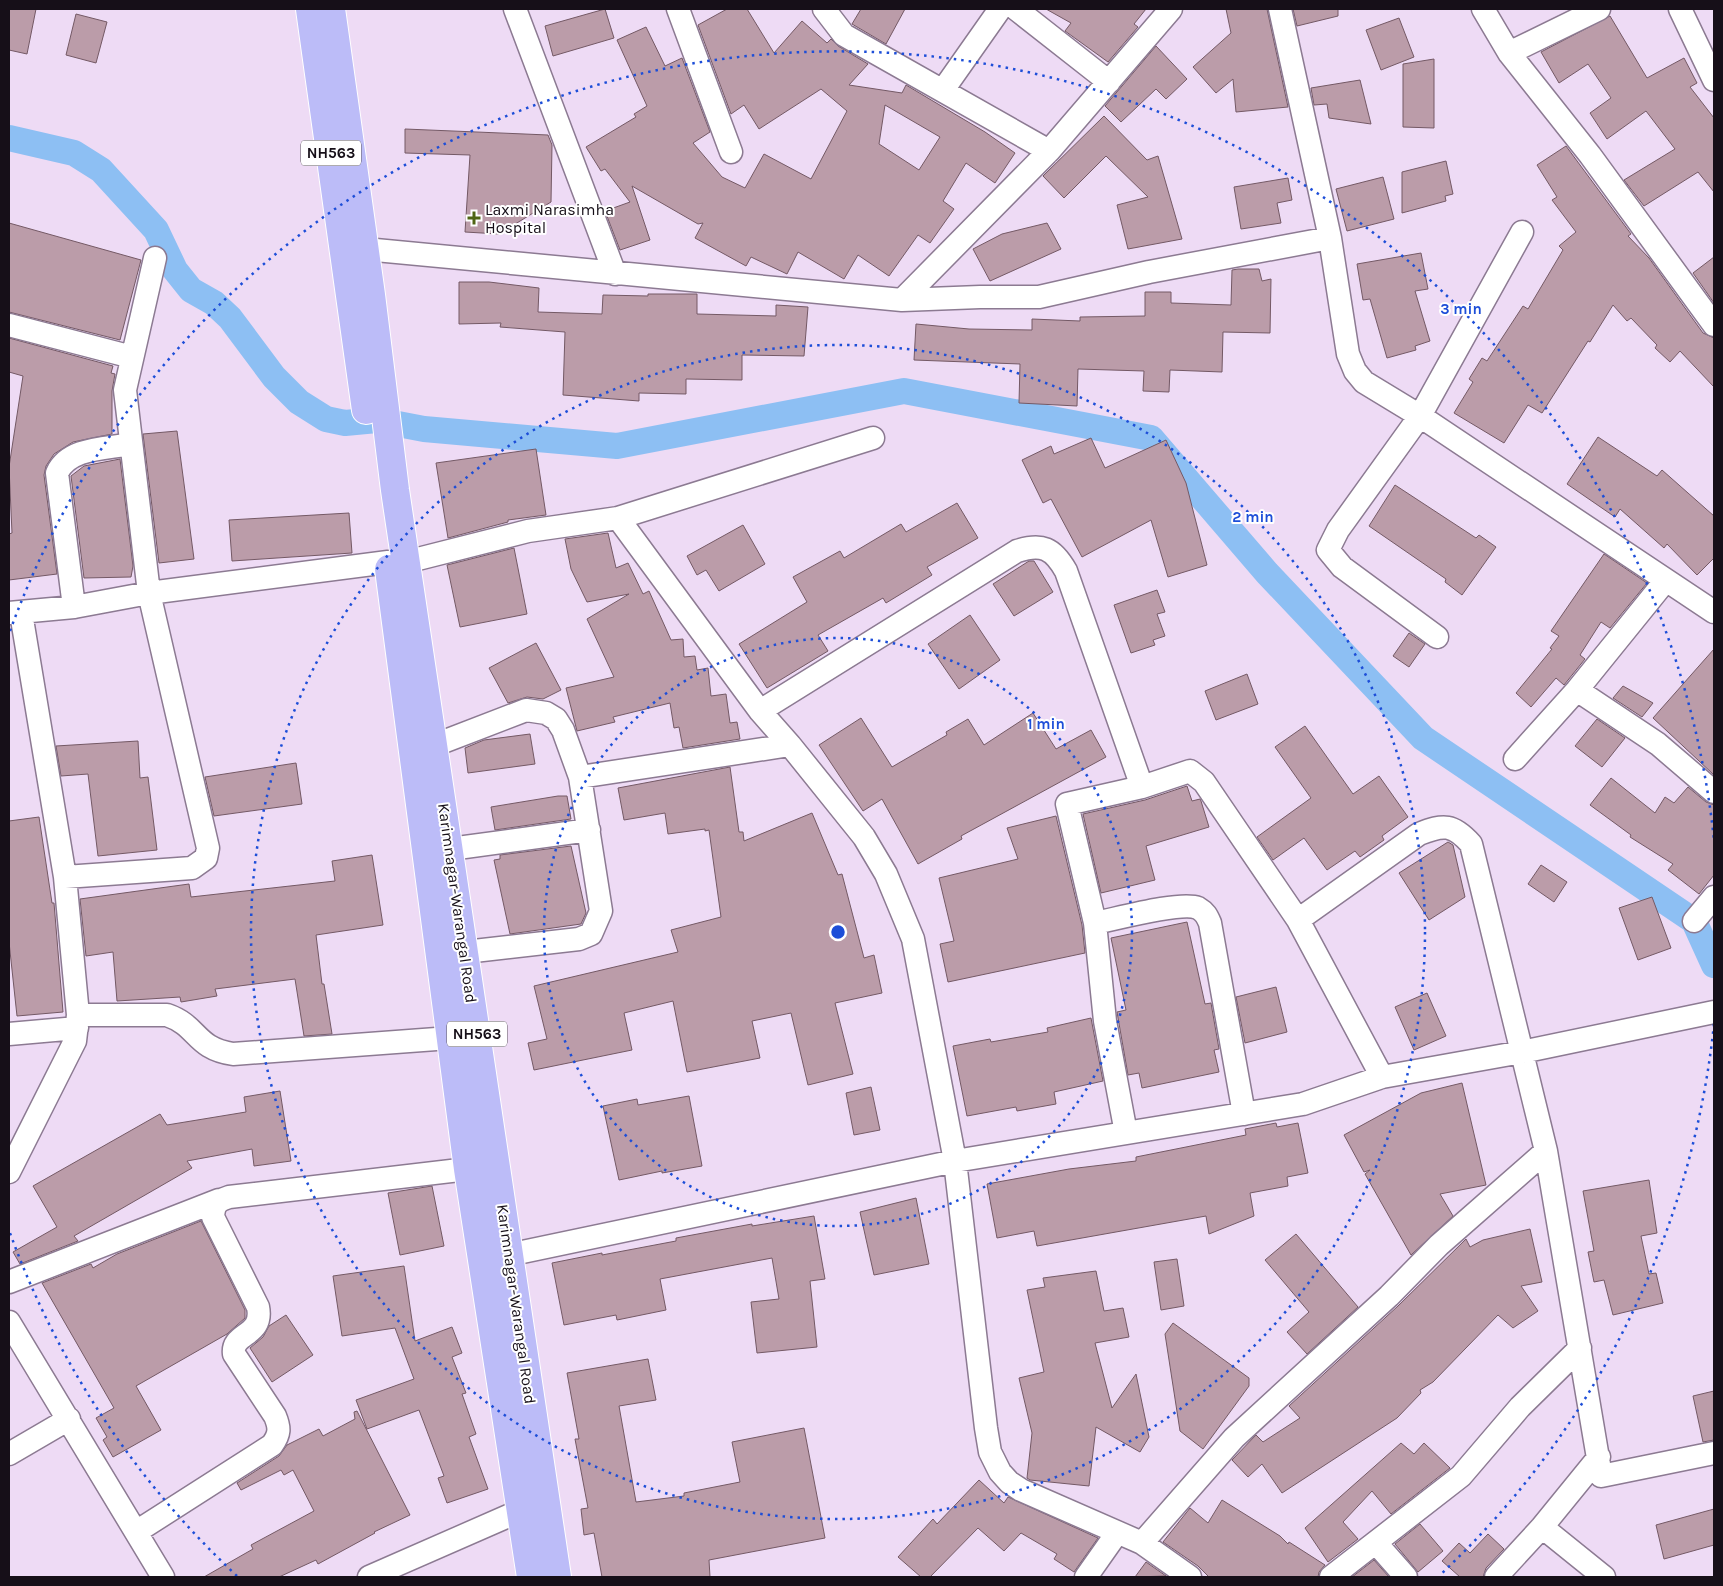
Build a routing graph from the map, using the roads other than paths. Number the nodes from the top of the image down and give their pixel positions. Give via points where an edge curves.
1 (310, 9) edge
2 (331, 9) edge
3 (515, 9) edge
4 (678, 9) edge
5 (824, 9) edge
6 (1000, 9) edge
7 (1016, 9) edge
8 (1172, 9) edge
9 (1280, 9) edge
10 (1482, 9) edge
11 (1598, 9) edge
12 (1680, 9) edge
13 (1509, 53) junction
14 (1714, 80) edge
15 (1109, 82) junction
16 (943, 90) junction
17 (1049, 151) junction
18 (731, 152) dead end
19 (1522, 232) dead end
20 (1330, 238) junction
21 (364, 250) junction
22 (155, 258) dead end
23 (615, 274) junction
24 (361, 296) junction
25 (902, 300) junction
26 (9, 325) edge
27 (1714, 325) edge
28 (132, 357) junction
29 (1420, 416) junction
30 (873, 438) dead end
31 (131, 444) junction
32 (618, 518) junction
33 (397, 562) junction
34 (1666, 580) junction
35 (149, 593) junction
36 (74, 607) junction
37 (1714, 612) edge
38 (15, 613) edge
39 (1436, 637) dead end
40 (1576, 690) junction
41 (760, 711) junction
42 (434, 745) junction
43 (790, 745) junction
44 (1515, 758) dead end
45 (580, 777) junction
46 (1142, 787) junction
47 (1714, 792) edge
48 (589, 830) junction
49 (450, 850) junction
50 (65, 877) junction
51 (1714, 897) edge
52 (1298, 920) junction
53 (1694, 921) dead end
54 (1095, 923) junction
55 (464, 952) junction
56 (1714, 1012) edge
57 (78, 1021) junction
58 (9, 1034) edge
59 (450, 1038) junction
60 (1522, 1052) junction
61 (1382, 1076) junction
62 (1244, 1114) junction
63 (1126, 1133) junction
64 (1546, 1150) junction
65 (955, 1161) junction
66 (468, 1169) junction
67 (9, 1172) edge
68 (219, 1200) junction
69 (510, 1256) junction
70 (482, 1260) junction
71 (9, 1282) edge
72 (9, 1322) edge
73 (1580, 1348) junction
74 (69, 1419) junction
75 (1714, 1453) edge
76 (9, 1454) edge
77 (1598, 1457) junction
78 (522, 1510) junction
79 (1542, 1527) junction
80 (136, 1532) junction
81 (1117, 1532) junction
82 (1142, 1543) junction
83 (1376, 1543) junction
84 (163, 1577) edge
85 (369, 1577) edge
86 (531, 1577) edge
87 (557, 1577) edge
88 (1086, 1577) edge
89 (1190, 1577) edge
90 (1331, 1577) edge
91 (1406, 1577) edge
92 (1496, 1577) edge
93 (1604, 1577) edge

1 - 24 highway, NH563
2 - 21 highway, NH563
3 - 23 street
4 - 18 street
5 - 16 street via 844,35
6 - 16 street
7 - 15 street
8 - 15 street
9 - 20 street
10 - 13 street
11 - 13 street
12 - 14 street
13 - 27 street via 1590,155
15 - 17 street
16 - 17 street
17 - 25 street
19 - 29 street
20 - 25 street via 1149,272 1039,297
20 - 29 street via 1348,354 1355,371 1364,382
21 - 23 street
21 - 24 highway, NH563
22 - 28 street
23 - 25 street
24 - 33 highway, Karimnagar-Warangal Road / NH563
26 - 28 street
28 - 31 street via 125,390
29 - 34 street
29 - 39 street via 1338,530 1328,550 1342,567
30 - 32 street
31 - 35 street
31 - 36 street via 71,455 57,473
32 - 33 street via 528,531
32 - 41 street
33 - 35 street
33 - 42 highway, Karimnagar-Warangal Road / NH563
33 - 59 highway, Karimnagar-Warangal Road / NH563
34 - 37 street
34 - 40 street
35 - 36 street
35 - 50 street via 208,848 206,858 192,868
36 - 38 street
38 - 50 street
40 - 44 street
40 - 47 street via 1658,744
41 - 43 street
41 - 46 street via 1017,552 1030,547 1043,548 1055,554 1066,571
42 - 45 street via 526,710 535,710 556,719
42 - 49 highway, Karimnagar-Warangal Road / NH563
43 - 45 street
43 - 65 street via 864,837 903,911 912,939
45 - 48 street
46 - 52 street via 1190,771 1198,775
46 - 54 street via 1067,804
48 - 49 street
48 - 55 street via 601,911 591,934 579,939
49 - 55 highway, Karimnagar-Warangal Road / NH563
50 - 57 street
51 - 53 street
52 - 60 street via 1419,834 1432,828 1458,830 1471,844
52 - 61 street
54 - 62 street via 1180,906 1197,908 1206,914
54 - 63 street via 1105,1021
55 - 69 highway, Karimnagar-Warangal Road / NH563
56 - 60 street
57 - 58 street
57 - 59 street via 167,1015 178,1018 208,1047 233,1054
57 - 67 street via 75,1041 67,1059
59 - 66 highway, Karimnagar-Warangal Road / NH563
60 - 61 street
60 - 64 street
61 - 62 street via 1303,1104
62 - 63 street
63 - 65 street
64 - 73 street
64 - 82 street via 1439,1245 1389,1296 1234,1438
65 - 69 street
65 - 81 street via 990,1452 1000,1472 1021,1490
66 - 68 street
66 - 70 highway, Karimnagar-Warangal Road / NH563
68 - 71 street
68 - 80 street via 214,1206 213,1217 260,1316 258,1325 236,1342 234,1354 275,1416 280,1428 278,1437 272,1445
69 - 70 street
69 - 87 highway, Karimnagar-Warangal Road / NH563
70 - 78 highway, Karimnagar-Warangal Road / NH563
72 - 74 street
73 - 77 street
73 - 83 street via 1520,1407 1461,1476
74 - 76 street
74 - 80 street
75 - 77 street via 1601,1476
77 - 79 street
78 - 85 street
78 - 86 highway, Karimnagar-Warangal Road / NH563
79 - 92 street
79 - 93 street
80 - 84 street
81 - 82 street
81 - 88 street
82 - 89 street
83 - 90 street
83 - 91 street

